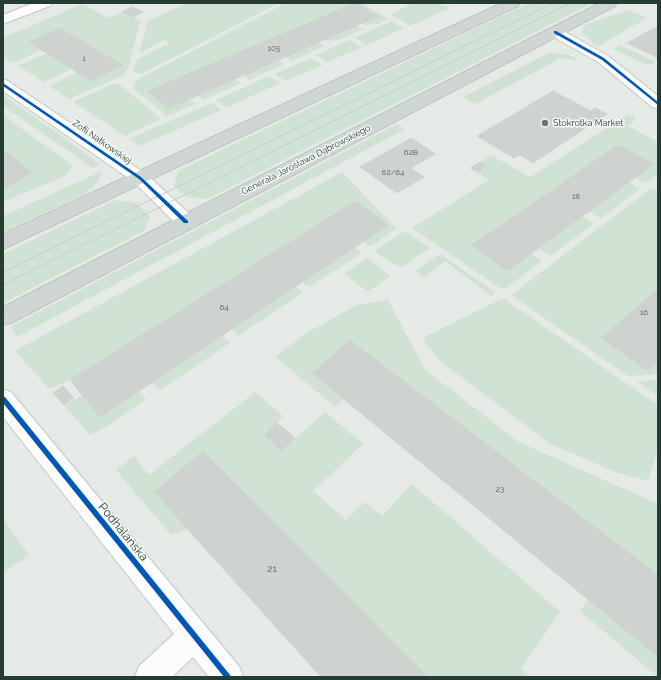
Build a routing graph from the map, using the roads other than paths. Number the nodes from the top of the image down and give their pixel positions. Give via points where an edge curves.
1 (45, 3) edge
2 (513, 3) edge
3 (610, 3) edge
4 (3, 20) edge
5 (555, 32) junction
6 (3, 84) edge
7 (658, 86) edge
8 (642, 90) junction
9 (658, 104) edge
10 (140, 178) junction
11 (186, 222) junction
12 (3, 242) edge
13 (3, 317) edge
14 (3, 399) edge
15 (194, 636) junction
16 (150, 677) edge
17 (228, 677) edge

1 - 4 street
2 - 10 main road
3 - 5 main road, Generała Jarosława Dąbrowskiego
5 - 8 street via 603,60
5 - 11 main road, Generała Jarosława Dąbrowskiego
6 - 10 street, Zofii Nałkowskiej
7 - 8 street
8 - 9 street
10 - 11 street, Zofii Nałkowskiej
10 - 12 main road
11 - 13 main road, Generała Jarosława Dąbrowskiego
14 - 15 street, Podhalańska
15 - 16 street
15 - 17 street, Podhalańska

